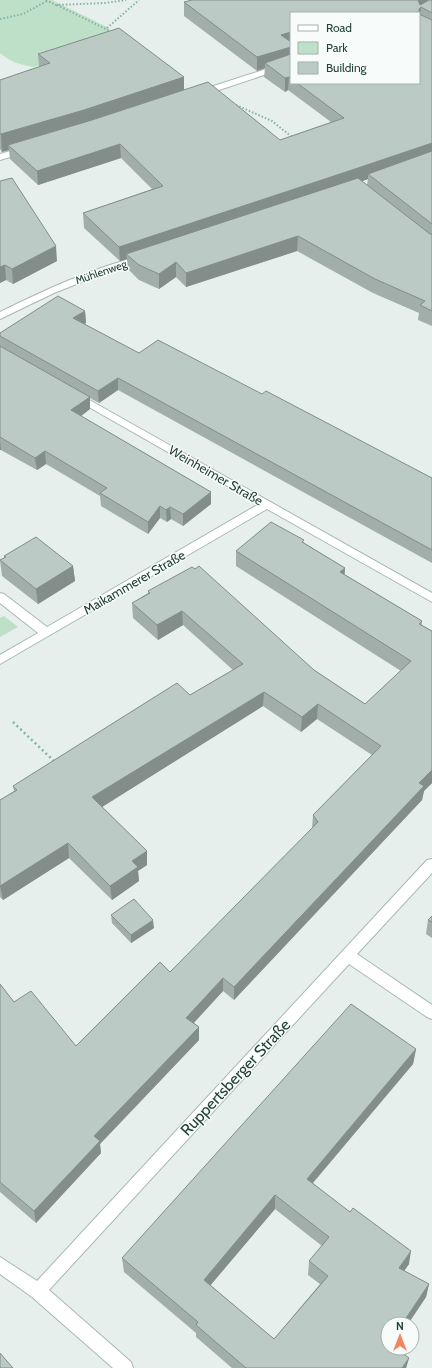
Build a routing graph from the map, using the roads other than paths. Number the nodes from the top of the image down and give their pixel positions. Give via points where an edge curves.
1 (290, 63) edge
2 (193, 96) edge
3 (30, 148) edge
4 (0, 157) edge
5 (146, 257) edge
6 (0, 316) edge
7 (69, 391) edge
8 (268, 504) junction
9 (0, 597) edge
10 (432, 598) edge
11 (46, 633) junction
12 (0, 660) edge
13 (432, 864) edge
14 (347, 955) junction
15 (432, 1013) edge
16 (0, 1265) edge
17 (38, 1291) junction
18 (125, 1368) edge

1 - 2 street
3 - 4 street
5 - 6 street, Mühlenweg via 51,291
7 - 8 street, Weinheimer Straße
8 - 10 street, Weinheimer Straße
8 - 11 street, Maikammerer Straße
9 - 11 street
11 - 12 street, Maikammerer Straße
13 - 14 street, Ruppertsberger Straße
14 - 15 street
14 - 17 street, Ruppertsberger Straße
16 - 17 street
17 - 18 street

